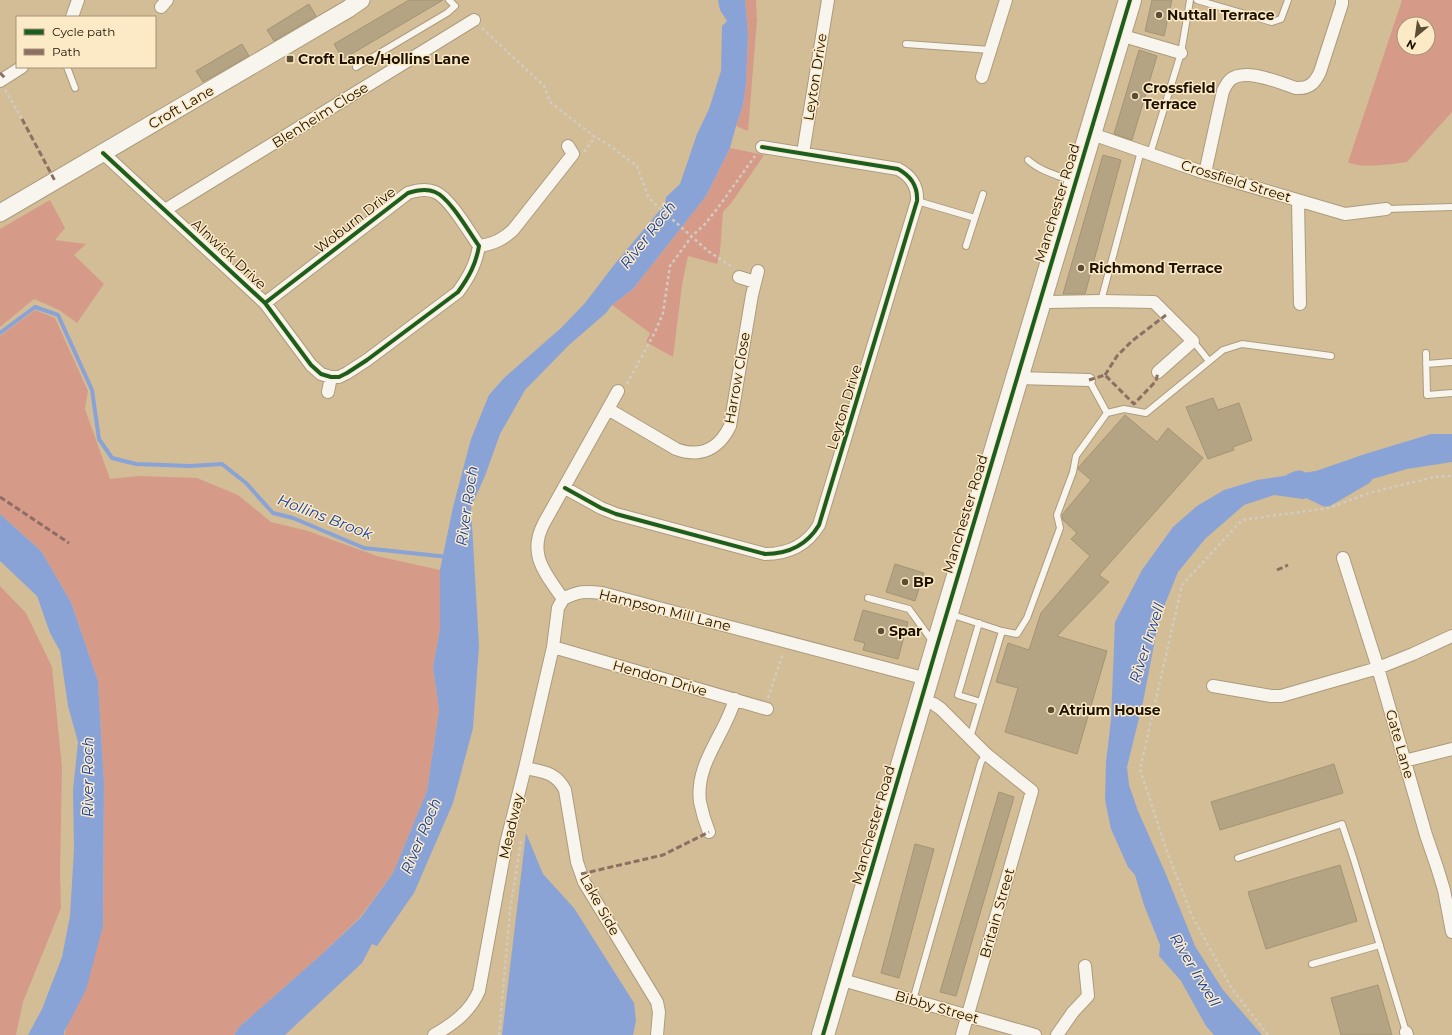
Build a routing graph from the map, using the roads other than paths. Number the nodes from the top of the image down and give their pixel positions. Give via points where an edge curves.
1 (78, 0) edge
2 (361, 0) edge
3 (449, 0) edge
4 (828, 0) edge
5 (1006, 0) edge
6 (1124, 0) edge
7 (1130, 0) edge
8 (1190, 0) edge
9 (1197, 0) edge
10 (1288, 0) edge
11 (1342, 2) edge
12 (72, 16) edge
13 (474, 20) road end
14 (1120, 35) junction
15 (906, 44) dead end
16 (991, 50) junction
17 (1181, 53) junction
18 (356, 67) dead end
19 (20, 68) edge
20 (67, 68) edge
21 (982, 77) dead end
22 (0, 81) edge
23 (75, 88) dead end
24 (1089, 134) junction
25 (762, 147) road end
26 (571, 150) road end
27 (103, 153) junction
28 (802, 153) junction
29 (1146, 153) junction
30 (1028, 160) dead end
31 (1205, 173) junction
32 (1075, 182) junction
33 (982, 194) dead end
34 (1298, 200) junction
35 (918, 201) junction
36 (1452, 207) edge
37 (1386, 209) joint
38 (165, 210) junction
39 (0, 213) edge
40 (975, 218) junction
41 (479, 246) junction
42 (966, 246) dead end
43 (739, 277) road end
44 (1040, 299) junction
45 (1101, 301) junction
46 (265, 303) junction
47 (1300, 304) dead end
48 (1193, 341) junction
49 (1426, 354) dead end
50 (1331, 356) dead end
51 (1209, 361) junction
52 (1452, 362) edge
53 (1426, 364) junction
54 (1158, 372) dead end
55 (331, 377) junction
56 (1017, 378) junction
57 (1089, 380) joint
58 (618, 391) road end
59 (328, 392) dead end
60 (1452, 393) edge
61 (608, 409) junction
62 (1107, 413) junction
63 (565, 488) junction
64 (1343, 558) dead end
65 (868, 598) dead end
66 (563, 599) junction
67 (947, 612) junction
68 (979, 623) junction
69 (1002, 631) junction
70 (1452, 636) edge
71 (937, 646) junction
72 (553, 647) junction
73 (1378, 668) junction
74 (927, 679) junction
75 (1214, 686) dead end
76 (735, 699) junction
77 (921, 699) junction
78 (981, 702) junction
79 (765, 708) road end
80 (970, 738) junction
81 (1452, 749) edge
82 (986, 754) junction
83 (1404, 761) junction
84 (525, 768) junction
85 (709, 832) dead end
86 (1238, 858) dead end
87 (1452, 932) edge
88 (1380, 945) junction
89 (1312, 964) dead end
90 (1086, 966) dead end
91 (839, 979) junction
92 (913, 1000) junction
93 (968, 1016) junction
94 (1018, 1033) edge
95 (1406, 1033) edge
96 (434, 1035) edge
97 (657, 1035) edge
98 (823, 1035) edge
99 (962, 1035) edge
100 (1034, 1035) edge
101 (1057, 1035) edge

1 - 12 street
2 - 27 street, Croft Lane
3 - 18 lane via 454,6 447,13
4 - 28 street, Leyton Drive
5 - 16 street
6 - 7 street
7 - 14 highway, Manchester Road
8 - 17 lane
9 - 10 lane via 1272,22 1281,19
11 - 31 street via 1320,72 1311,85 1304,89 1296,88 1251,75 1239,75 1230,80 1223,91
13 - 38 street, Blenheim Close
14 - 17 street
14 - 24 highway, Manchester Road
15 - 16 lane
16 - 21 street
17 - 29 lane
19 - 22 street
20 - 23 lane
24 - 29 street, Crossfield Street
24 - 32 highway, Manchester Road
25 - 28 street
26 - 41 street via 513,230 492,244
27 - 38 street, Alnwick Drive
27 - 39 street, Croft Lane
28 - 35 street via 898,169 914,183
29 - 31 street, Crossfield Street
29 - 45 lane
30 - 32 lane via 1042,170
31 - 34 street, Crossfield Street
32 - 44 highway, Manchester Road
33 - 40 lane
34 - 37 street, Crossfield Street via 1346,214
34 - 47 street
35 - 40 lane
35 - 63 street, Leyton Drive via 822,516 814,532 802,544 775,554 756,552 616,514
36 - 37 lane
38 - 46 street, Alnwick Drive
40 - 42 lane
41 - 46 street, Woburn Drive via 445,199 436,192 424,189 415,191 408,193
41 - 55 street via 472,271 458,292 347,374
43 - 61 street, Harrow Close via 757,276 730,426 723,439 705,451 683,452
44 - 45 street via 1049,302
44 - 56 highway, Manchester Road
45 - 48 street via 1154,302
46 - 55 street, Alnwick Drive via 311,365 321,374
48 - 51 lane
48 - 54 street
49 - 53 lane
50 - 51 lane via 1242,344 1223,350
51 - 62 lane via 1146,413 1124,409
52 - 53 lane
53 - 60 lane via 1427,396
55 - 59 street
56 - 57 street
56 - 67 highway, Manchester Road
57 - 62 lane
58 - 61 street
61 - 63 street
62 - 69 lane via 1076,456 1073,472 1057,515 1060,528 1027,618 1017,634
63 - 66 street via 540,530 537,544 541,567
64 - 73 street, Gate Lane
65 - 71 lane via 909,609
66 - 72 street, Meadway via 558,608
66 - 74 street, Hampson Mill Lane via 586,591 602,593
67 - 68 lane
67 - 71 highway, Manchester Road
68 - 69 lane
68 - 78 lane via 958,695
69 - 78 lane
70 - 73 street
71 - 74 highway, Manchester Road
72 - 76 street, Hendon Drive
72 - 84 street, Meadway
73 - 75 street via 1281,696
73 - 83 street, Gate Lane
74 - 77 highway, Manchester Road
76 - 79 street, Hendon Drive
76 - 85 street via 731,714 708,757 701,779 700,802
77 - 80 street via 941,709
77 - 91 highway, Manchester Road
78 - 80 lane
80 - 82 street
81 - 83 street
82 - 92 lane via 981,762
82 - 93 street, Britain Street via 1032,791
83 - 87 street, Gate Lane via 1444,890
84 - 96 street, Meadway via 506,844 479,991 465,1013
84 - 97 street, Lake Side via 550,774 562,783 577,862 584,882 657,1002
86 - 88 lane via 1342,824
88 - 89 lane
88 - 95 lane
90 - 101 street via 1088,996
91 - 92 street, Bibby Street
91 - 98 highway, Manchester Road
92 - 93 street, Bibby Street
93 - 94 street, Bibby Street
93 - 99 street, Britain Street
94 - 100 street, Bibby Street

